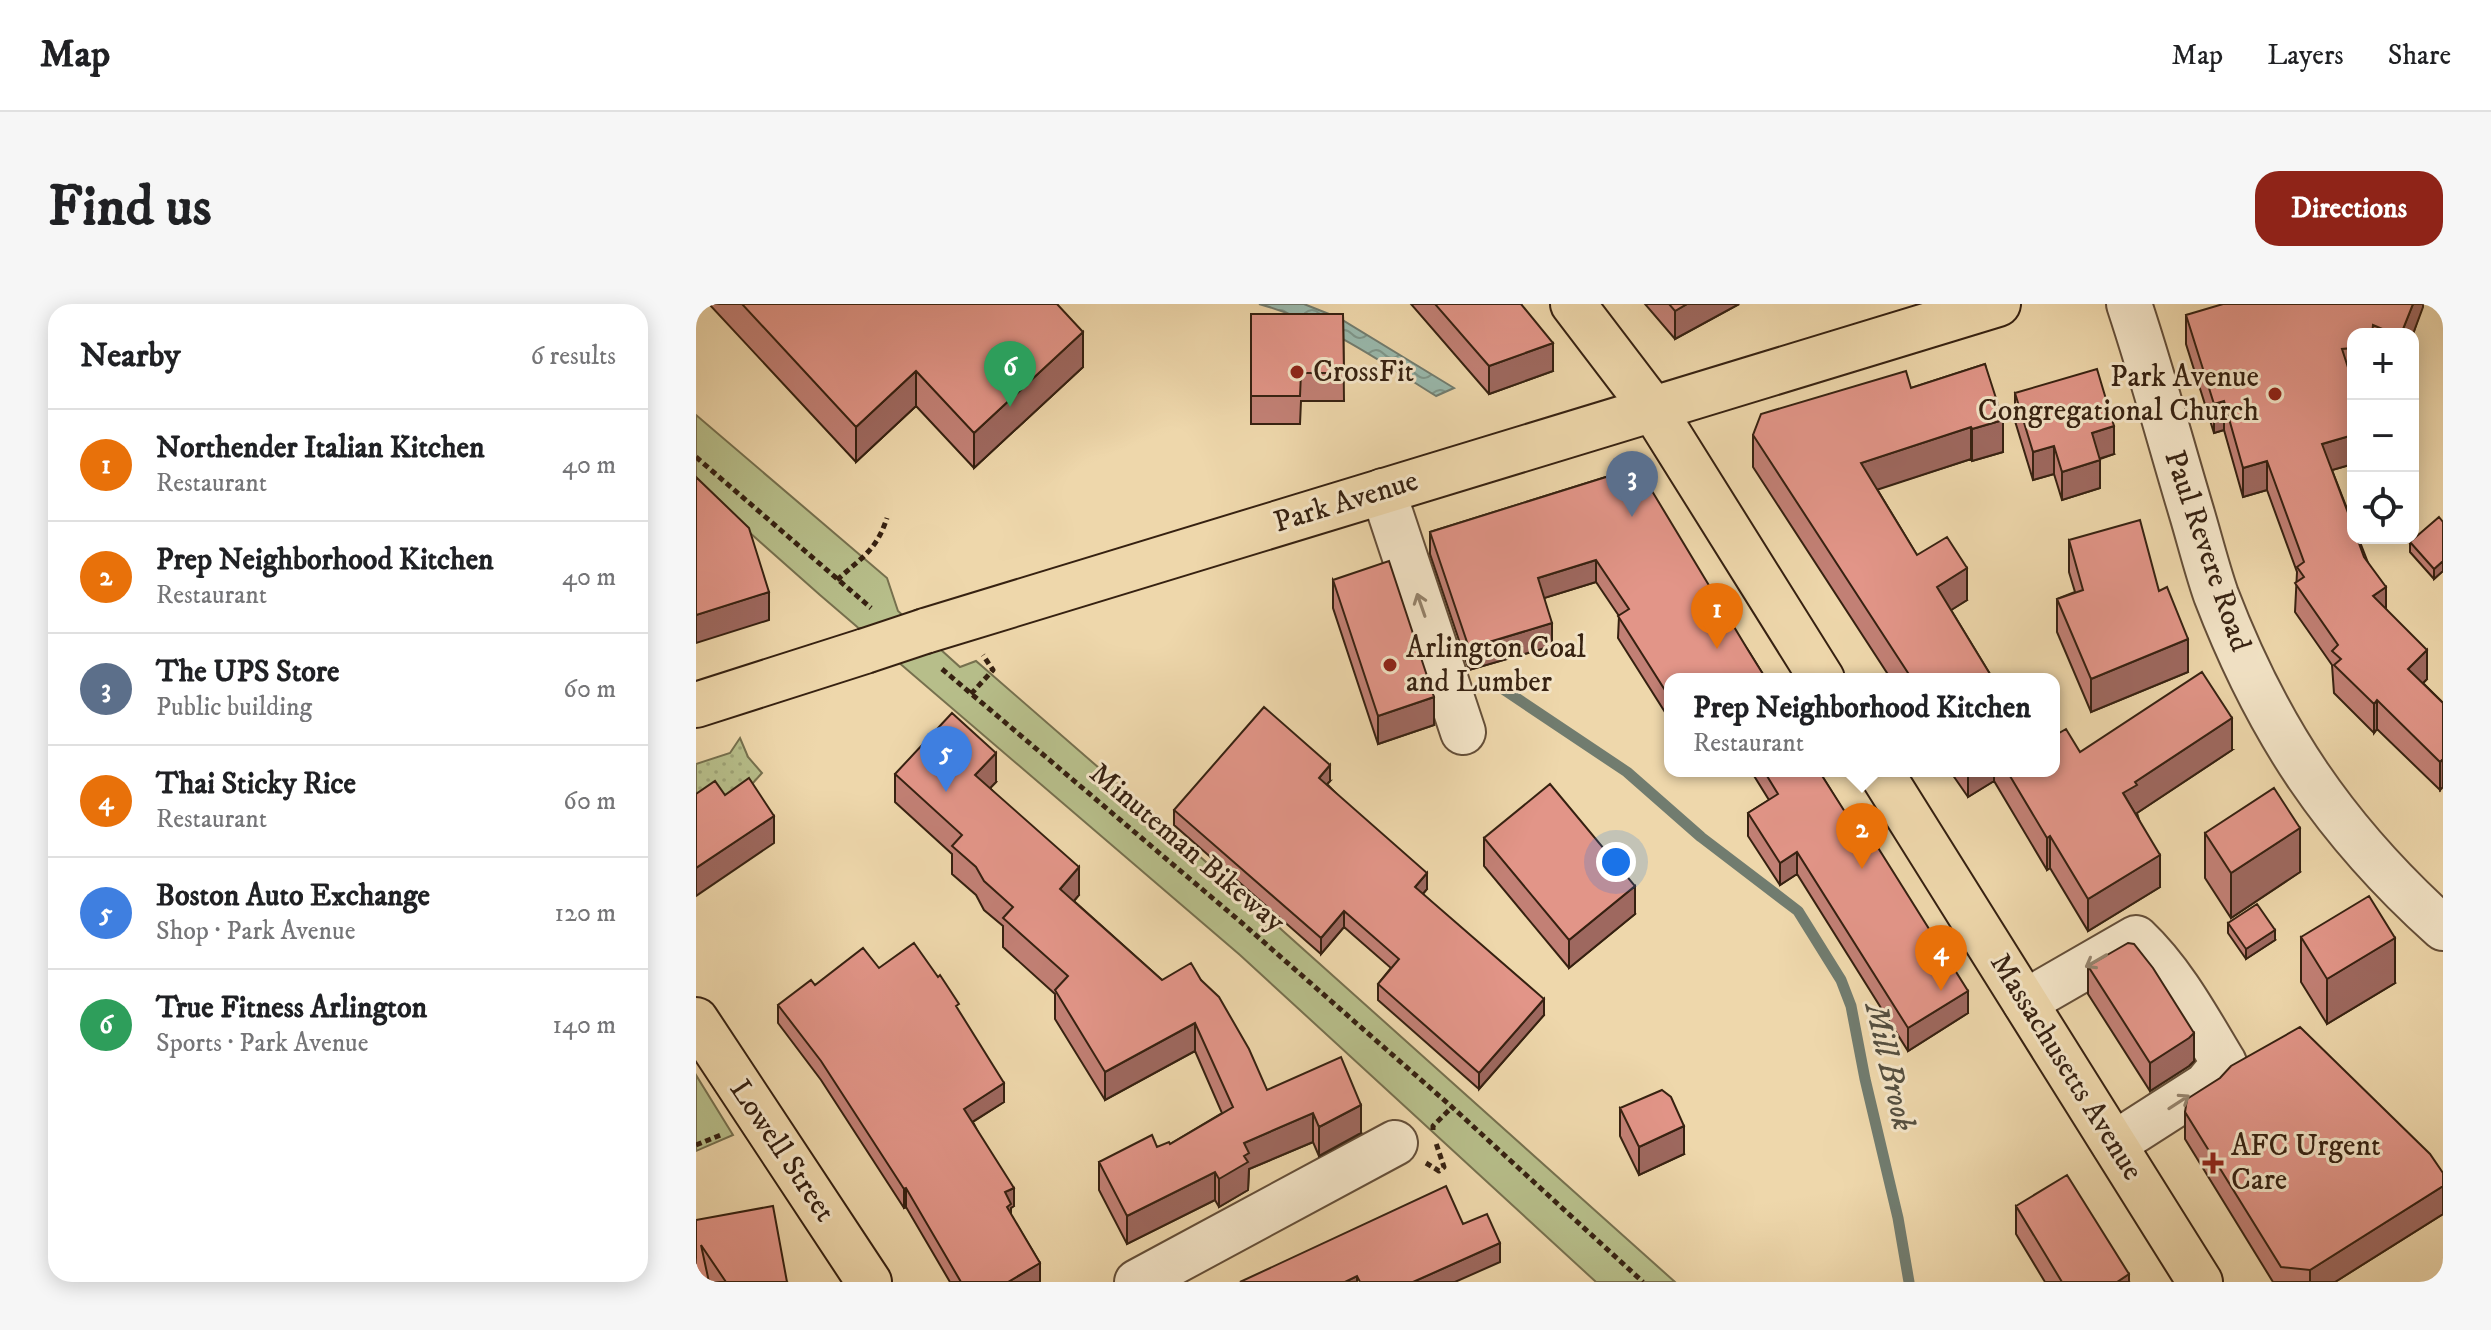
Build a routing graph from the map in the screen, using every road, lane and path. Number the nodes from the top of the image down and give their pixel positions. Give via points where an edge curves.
1 (1573, 304) edge
2 (1998, 304) edge
3 (2129, 304) edge
4 (1653, 409) junction
5 (696, 457) edge
6 (1383, 491) junction
7 (887, 518) dead end
8 (837, 580) junction
9 (873, 634) junction
10 (932, 648) junction
11 (980, 651) dead end
12 (1818, 673) edge
13 (971, 694) junction
14 (696, 705) edge
15 (1463, 732) dead end
16 (1884, 777) edge
17 (2443, 928) edge
18 (2025, 1002) junction
19 (696, 1020) edge
20 (1452, 1107) junction
21 (1440, 1118) dead end
22 (723, 1134) dead end
23 (1395, 1143) dead end
24 (2114, 1144) junction
25 (696, 1145) edge
26 (869, 1282) edge
27 (1137, 1282) edge
28 (1643, 1282) edge
29 (2200, 1282) edge

1 - 4 main road
2 - 4 main road, Park Avenue
3 - 17 street, Paul Revere Road via 2215,592 2258,690 2302,769 2350,833
4 - 6 main road, Park Avenue
4 - 12 main road
5 - 8 path
6 - 10 main road, Park Avenue
15 -> 6 street
7 - 8 path via 874,547
8 - 9 path
9 - 10 main road, Park Avenue, bridge
9 - 14 main road, Park Avenue
10 - 13 path, Minuteman Bikeway
11 - 13 path via 993,670
13 - 20 path, Minuteman Bikeway
16 - 18 main road, Massachusetts Avenue
18 - 24 main road, Massachusetts Avenue
24 -> 18 street via 2206,1085 2224,1063 2188,1004 2136,938
19 - 26 main road, Lowell Street
20 - 21 path
20 - 28 path, Minuteman Bikeway
22 - 25 path
23 - 27 street
24 - 29 main road, Massachusetts Avenue

